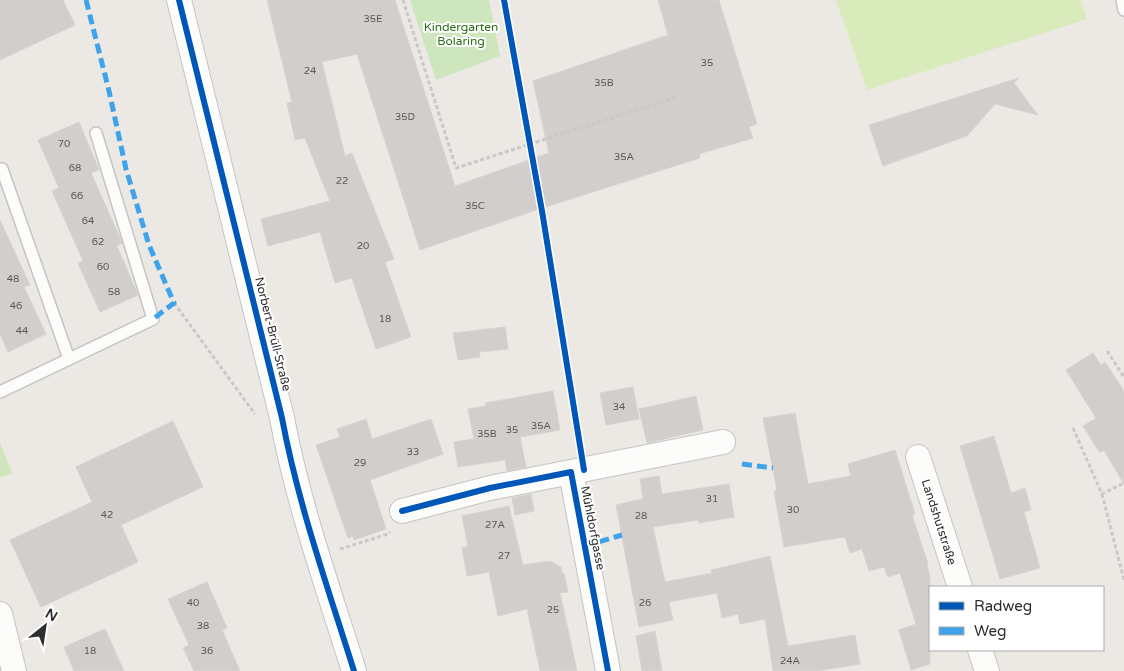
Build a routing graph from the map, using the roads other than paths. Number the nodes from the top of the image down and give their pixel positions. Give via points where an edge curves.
1 (179, 0) edge
2 (1122, 0) edge
3 (1124, 10) edge
4 (96, 133) dead end
5 (2, 169) dead end
6 (69, 359) junction
7 (0, 392) edge
8 (723, 442) dead end
9 (918, 457) dead end
10 (571, 472) junction
11 (402, 511) road end
12 (960, 586) edge
13 (0, 614) edge
14 (980, 651) edge
15 (14, 671) edge
16 (354, 671) edge
17 (608, 671) edge
18 (986, 671) edge

1 - 16 street, Norbert-Brüll-Straße via 289,455
2 - 3 lane
4 - 6 lane via 153,319
5 - 6 lane
6 - 7 lane
8 - 10 street, Mühldorfgasse
9 - 12 street, Landshutstraße
10 - 11 street, Mühldorfgasse via 490,488
10 - 17 street, Mühldorfgasse
13 - 15 street
14 - 18 street

